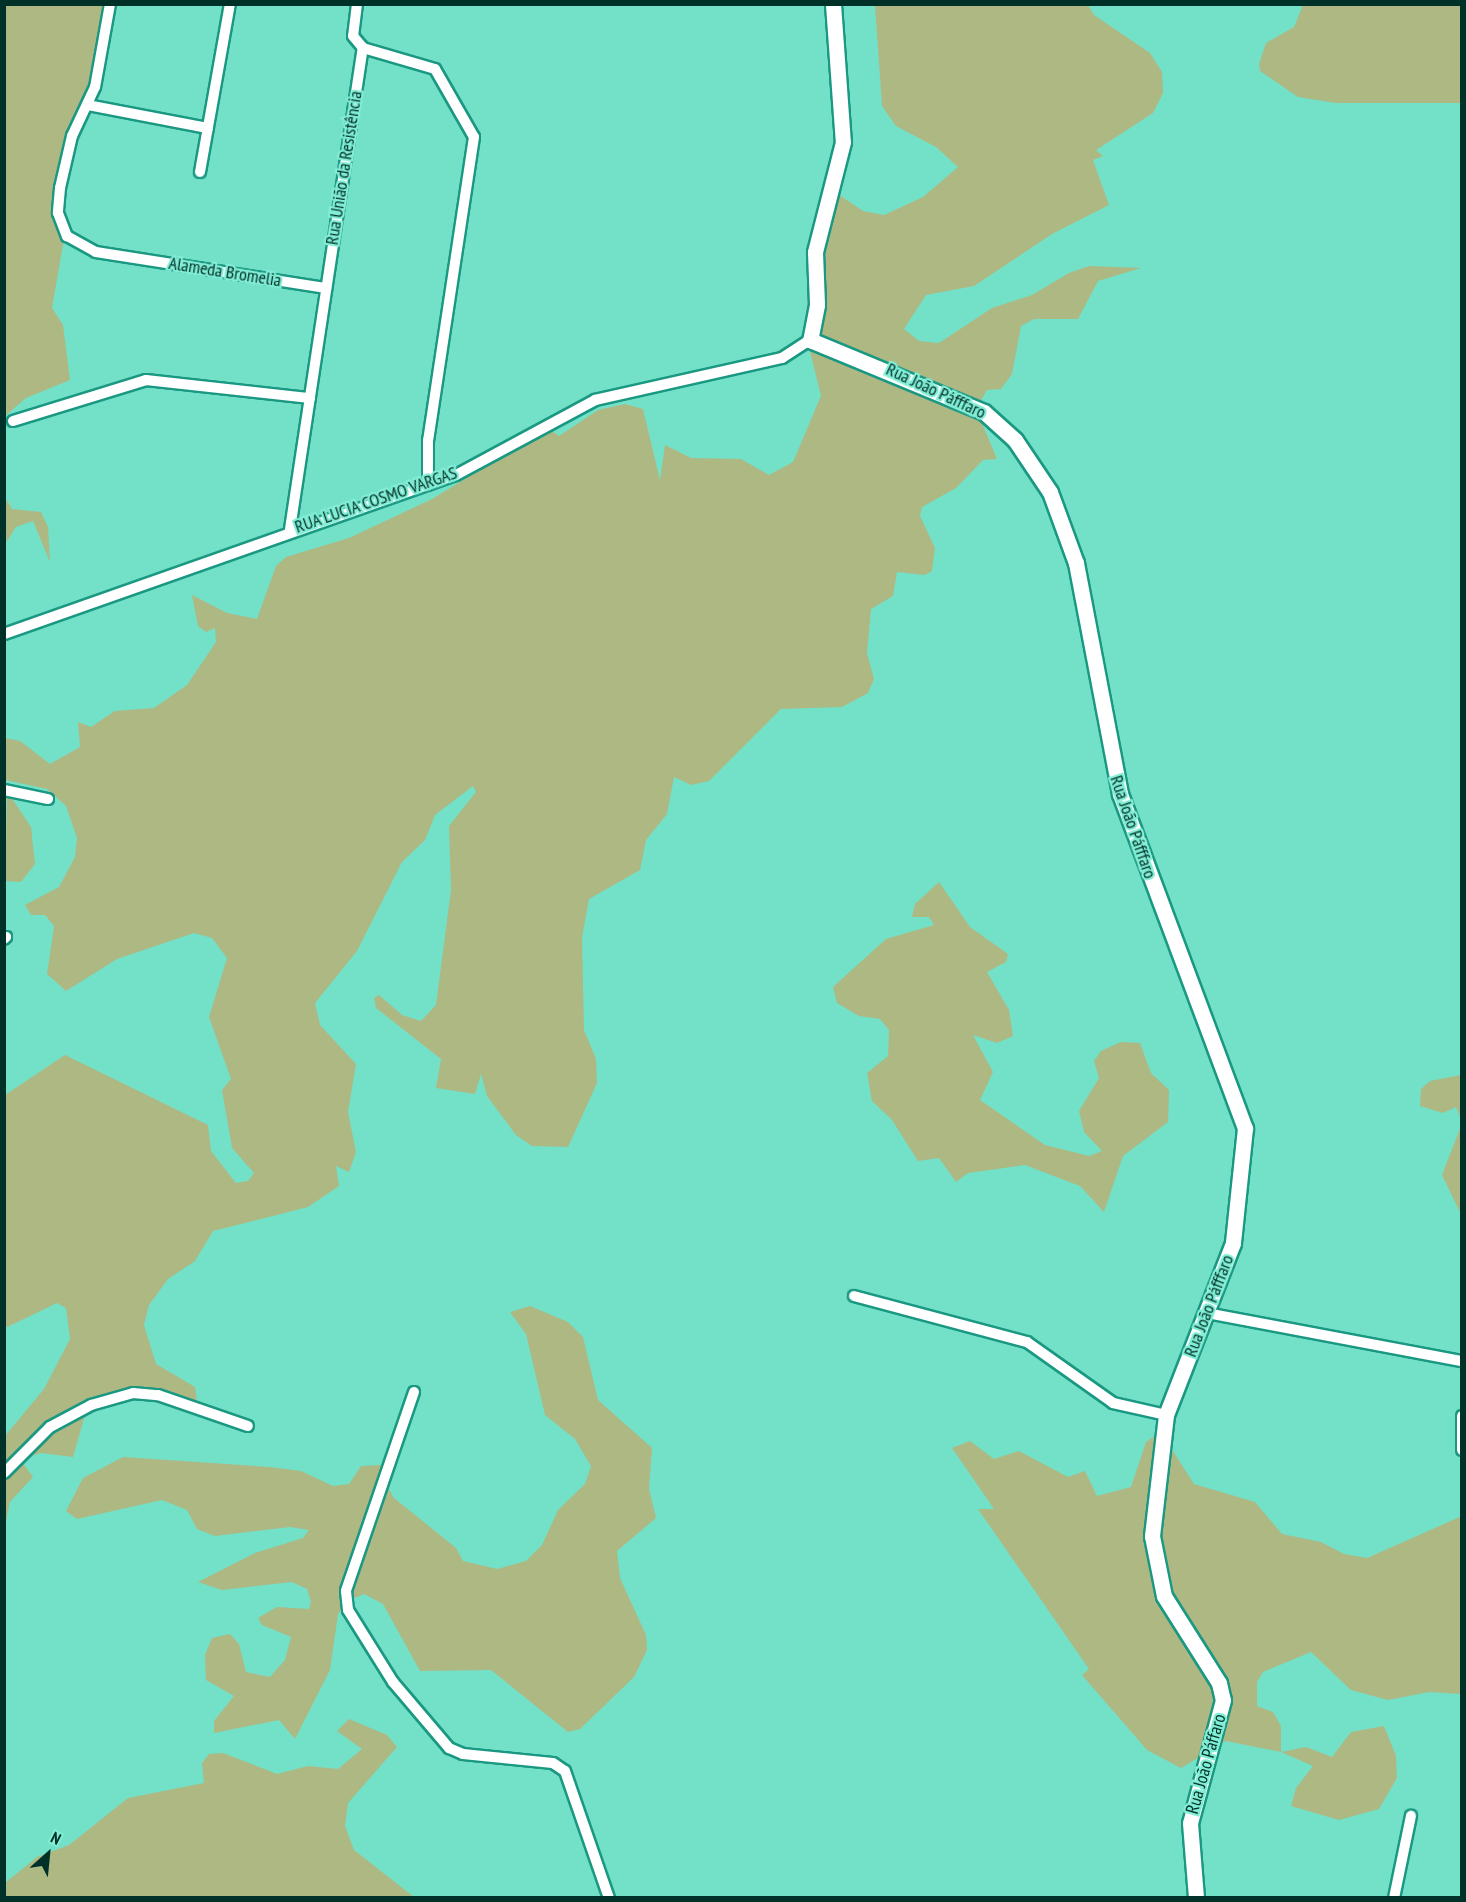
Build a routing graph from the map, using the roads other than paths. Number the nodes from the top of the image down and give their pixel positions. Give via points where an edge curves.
1 (110, 4) edge
2 (230, 4) edge
3 (357, 4) edge
4 (833, 4) edge
5 (363, 48) junction
6 (88, 105) junction
7 (208, 128) junction
8 (200, 172) dead end
9 (326, 288) junction
10 (810, 340) junction
11 (310, 398) junction
12 (13, 421) dead end
13 (428, 485) junction
14 (291, 529) junction
15 (4, 634) edge
16 (4, 790) edge
17 (48, 799) dead end
18 (854, 1296) dead end
19 (1207, 1313) junction
20 (1461, 1361) edge
21 (414, 1392) dead end
22 (1166, 1415) junction
23 (1461, 1416) edge
24 (248, 1426) dead end
25 (1162, 1433) joint
26 (1461, 1450) edge
27 (4, 1473) edge
28 (1411, 1816) dead end
29 (609, 1898) edge
30 (1196, 1898) edge
31 (1394, 1898) edge

1 - 6 street, Alameda Bromelia
2 - 7 street
3 - 5 street via 353,36
4 - 10 street via 843,142 815,252 817,305
5 - 9 street, Rua União da Resistência
5 - 13 street via 435,69 474,137 428,440
6 - 7 street
6 - 9 street, Alameda Bromelia via 72,136 60,188 58,213 65,233 96,252
7 - 8 street
9 - 11 street
10 - 13 street, RUA LUCIA COSMO VARGAS via 782,358 595,400
10 - 19 street, Rua João Páfffaro via 984,412 1015,440 1061,516 1076,563 1120,794 1245,1128 1233,1243
11 - 12 street via 146,380
11 - 14 street
13 - 14 street, RUA LUCIA COSMO VARGAS
14 - 15 street, RUA LUCIA COSMO VARGAS
16 - 17 street
18 - 22 street via 1027,1342 1113,1403
19 - 20 street
19 - 22 street, Rua João Páfffaro
21 - 29 street via 346,1592 348,1610 393,1682 449,1748 553,1763 565,1771
22 - 25 street, Rua João Páfffaro
23 - 26 street
24 - 27 street via 158,1395 133,1393 59,1421
25 - 30 street, Rua João Páffaro via 1154,1560 1177,1624 1219,1683 1223,1700 1190,1823
28 - 31 street

